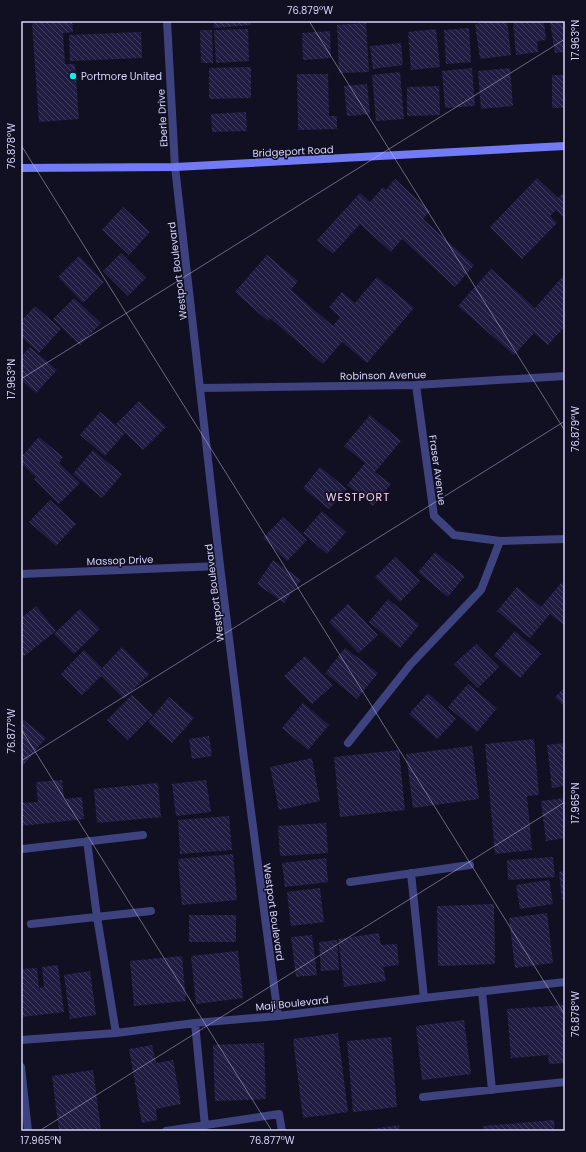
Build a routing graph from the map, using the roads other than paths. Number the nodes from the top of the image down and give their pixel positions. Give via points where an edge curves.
1 (168, 21) edge
2 (565, 146) edge
3 (175, 167) junction
4 (21, 168) edge
5 (565, 376) edge
6 (416, 385) junction
7 (201, 388) junction
8 (565, 539) edge
9 (500, 541) junction
10 (220, 566) junction
11 (21, 574) edge
12 (348, 743) dead end
13 (143, 835) dead end
14 (87, 841) junction
15 (23, 849) dead end
16 (470, 865) dead end
17 (410, 873) junction
18 (350, 882) dead end
19 (151, 911) dead end
20 (97, 917) junction
21 (31, 924) dead end
22 (565, 982) edge
23 (482, 991) junction
24 (424, 998) junction
25 (278, 1016) junction
26 (195, 1023) junction
27 (116, 1032) junction
28 (21, 1040) edge
29 (21, 1067) edge
30 (565, 1082) edge
31 (492, 1090) junction
32 (423, 1097) dead end
33 (205, 1126) junction
34 (28, 1131) edge
35 (166, 1131) edge
36 (282, 1131) edge

1 - 3 street, Eberle Drive
2 - 3 main road, Bridgeport Road
3 - 4 main road, Bridgeport Road
3 - 7 street, Westport Boulevard
5 - 6 street, Robinson Avenue
6 - 7 street, Robinson Avenue
6 - 9 street, Fraser Avenue via 434,516 454,535
7 - 10 street, Westport Boulevard
8 - 9 street, Fraser Avenue
9 - 12 street via 481,590 410,665
10 - 11 street, Massop Drive
10 - 25 street, Westport Boulevard
13 - 14 street
14 - 15 street
14 - 20 street
16 - 17 street
17 - 18 street
17 - 24 street
19 - 20 street
20 - 21 street
20 - 27 street
22 - 23 street, Maji Boulevard
23 - 24 street, Maji Boulevard
23 - 31 street
24 - 25 street, Maji Boulevard
25 - 26 street, Maji Boulevard
26 - 27 street, Maji Boulevard
26 - 33 street
27 - 28 street, Maji Boulevard
29 - 34 street
30 - 31 street
31 - 32 street
33 - 35 street
33 - 36 street via 279,1114

